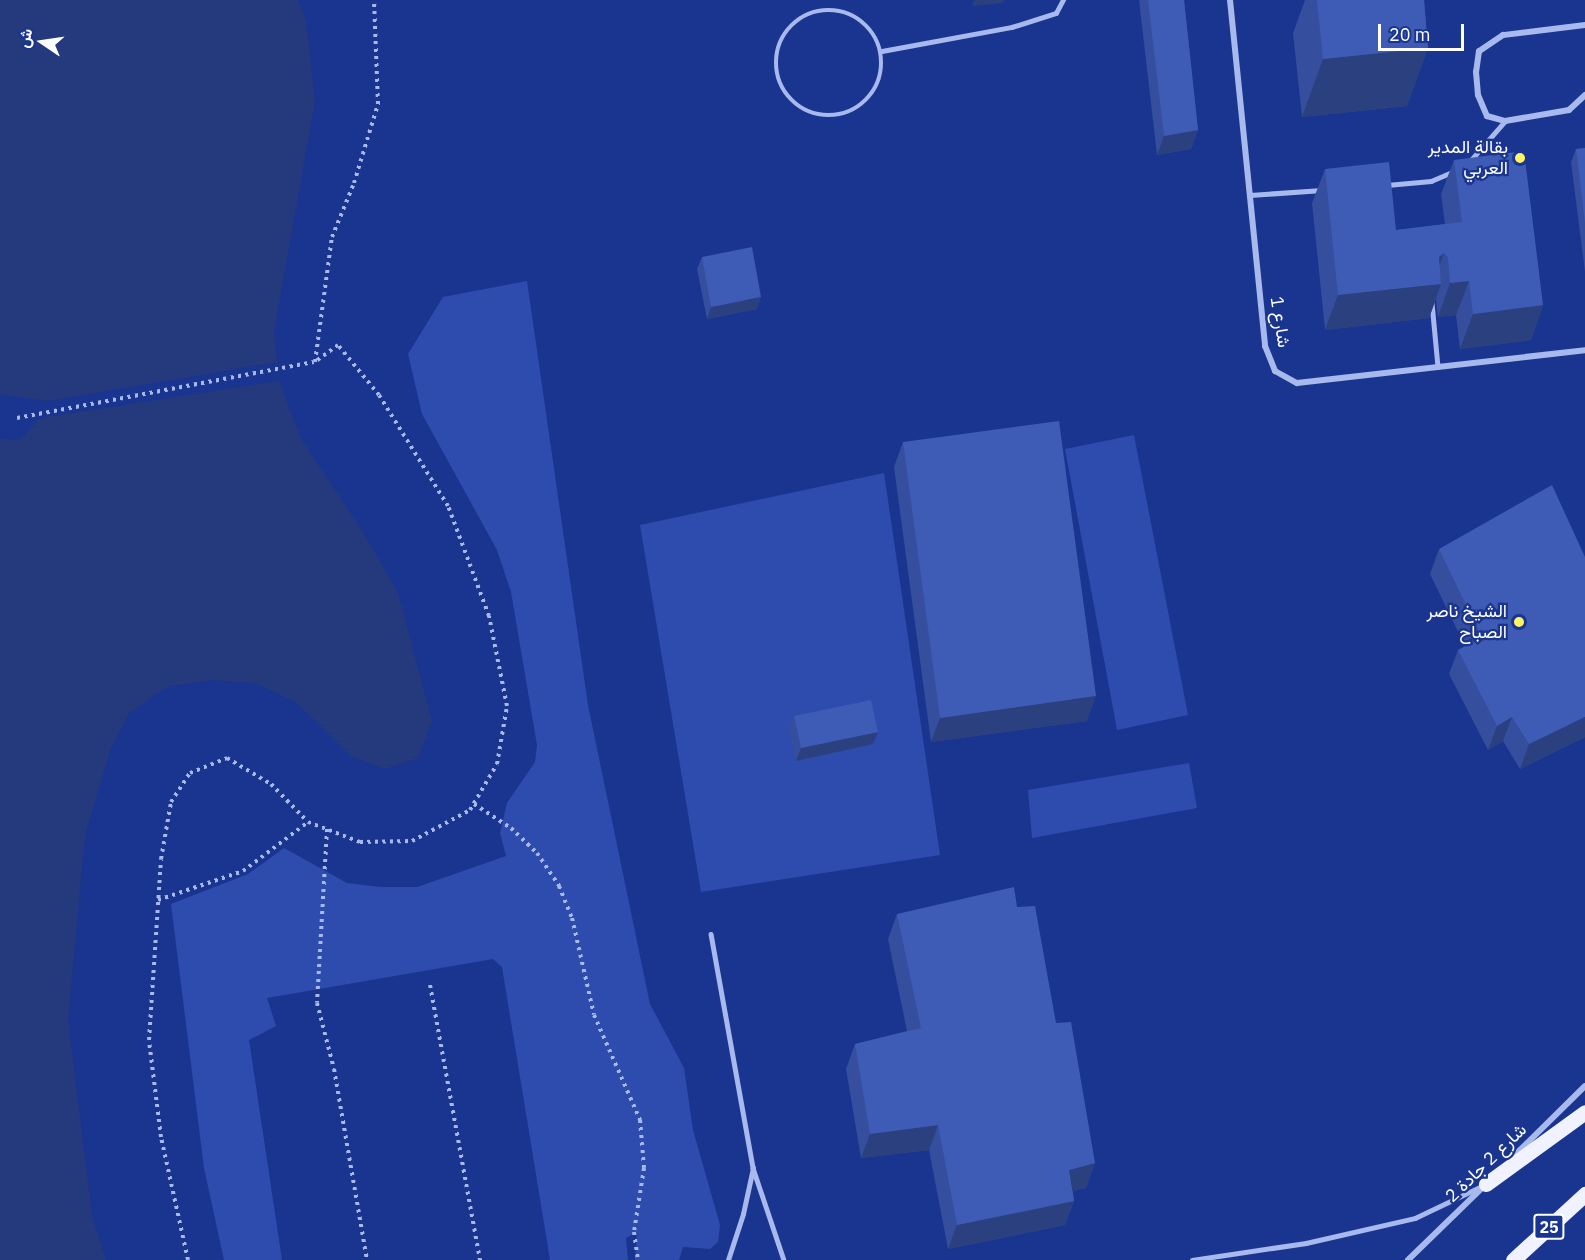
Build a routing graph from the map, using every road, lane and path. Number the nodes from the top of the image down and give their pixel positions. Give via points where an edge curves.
1 (374, 0) edge
2 (1063, 0) edge
3 (1230, 0) edge
4 (1585, 25) edge
5 (882, 51) junction
6 (1585, 95) edge
7 (1505, 121) junction
8 (1377, 186) edge
9 (1331, 189) edge
10 (1250, 195) junction
11 (1431, 292) edge
12 (1585, 350) edge
13 (315, 362) junction
14 (1438, 367) junction
15 (17, 418) dead end
16 (474, 804) junction
17 (308, 822) junction
18 (327, 829) junction
19 (158, 900) junction
20 (711, 934) dead end
21 (430, 985) dead end
22 (1585, 1086) edge
23 (1585, 1112) edge
24 (753, 1168) junction
25 (1486, 1184) junction
26 (1585, 1194) edge
27 (188, 1260) edge
28 (367, 1260) edge
29 (480, 1260) edge
30 (638, 1260) edge
31 (728, 1260) edge
32 (784, 1260) edge
33 (1194, 1260) edge
34 (1408, 1260) edge
35 (1513, 1260) edge

1 - 13 path via 378,104 354,183 332,237
2 - 5 lane via 1056,13 1012,27
3 - 10 street, شارع 1
4 - 7 street via 1503,35 1479,51 1478,95 1487,116
5 - 5 lane via 878,86 867,101 849,113 831,117 812,114 796,105 779,82 778,45 788,29 814,11 832,9 862,20
6 - 7 street via 1569,110
7 - 8 lane via 1476,156 1448,174 1431,180
9 - 10 lane
10 - 14 street, شارع 1 via 1265,346 1275,371 1297,383
11 - 14 lane
12 - 14 street, شارع 1
13 - 15 path
13 - 16 path via 338,345 379,395 448,506 489,616 507,706 497,764
16 - 18 path via 470,810 412,842 360,842
16 - 30 path via 511,828 537,853 560,886 572,918 594,1015 640,1120 644,1168 634,1232
17 - 18 path
17 - 19 path via 243,871
17 - 19 path via 271,784 226,758 190,773 171,802
18 - 28 path via 317,1003 334,1069
19 - 27 path via 149,1040 160,1137
20 - 24 lane
21 - 29 path
22 - 25 street, شارع 2 جادة 2
23 - 25 main road
24 - 31 lane
24 - 32 lane
25 - 33 lane via 1415,1218 1306,1243
25 - 34 street, شارع 2 جادة 2
26 - 35 main road, 25

